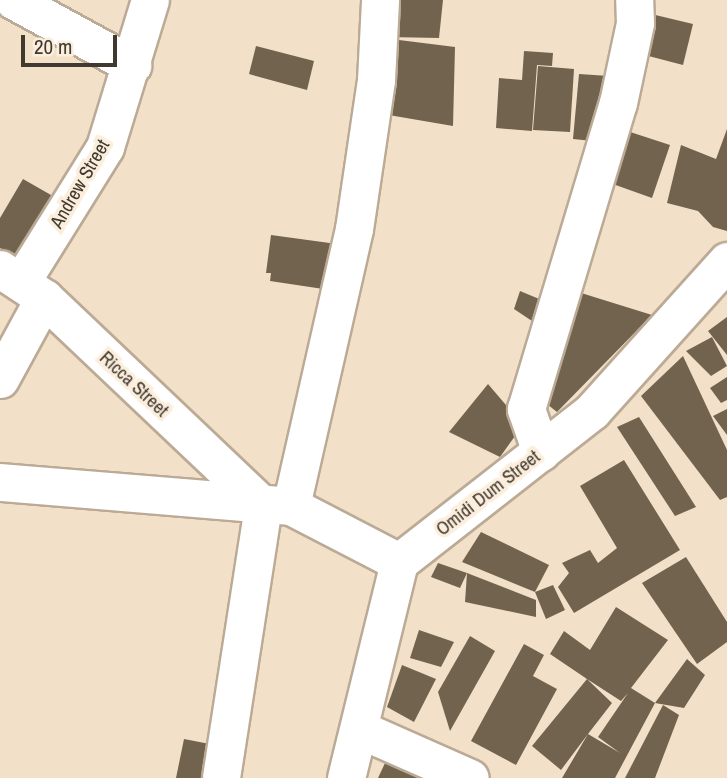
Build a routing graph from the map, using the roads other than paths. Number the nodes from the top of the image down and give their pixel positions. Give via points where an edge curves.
1 (13, 0) edge
2 (150, 0) edge
3 (380, 0) edge
4 (634, 0) edge
5 (132, 65) junction
6 (727, 263) edge
7 (22, 283) edge
8 (0, 379) edge
9 (541, 452) junction
10 (0, 482) edge
11 (277, 506) junction
12 (399, 562) junction
13 (359, 729) junction
14 (221, 778) edge
15 (346, 778) edge
16 (470, 778) edge

1 - 5 street
2 - 5 street, Andrew Street
3 - 11 street via 376,80 354,229
4 - 9 street via 635,23 618,103 526,409
5 - 7 street, Andrew Street via 105,147
6 - 9 street, Omidi Dum Street via 592,411
7 - 8 street, Andrew Street
7 - 11 street, Ricca Street
9 - 12 street, Omidi Dum Street
10 - 11 street
11 - 12 street
11 - 14 street
12 - 13 street
13 - 15 street
13 - 16 street

